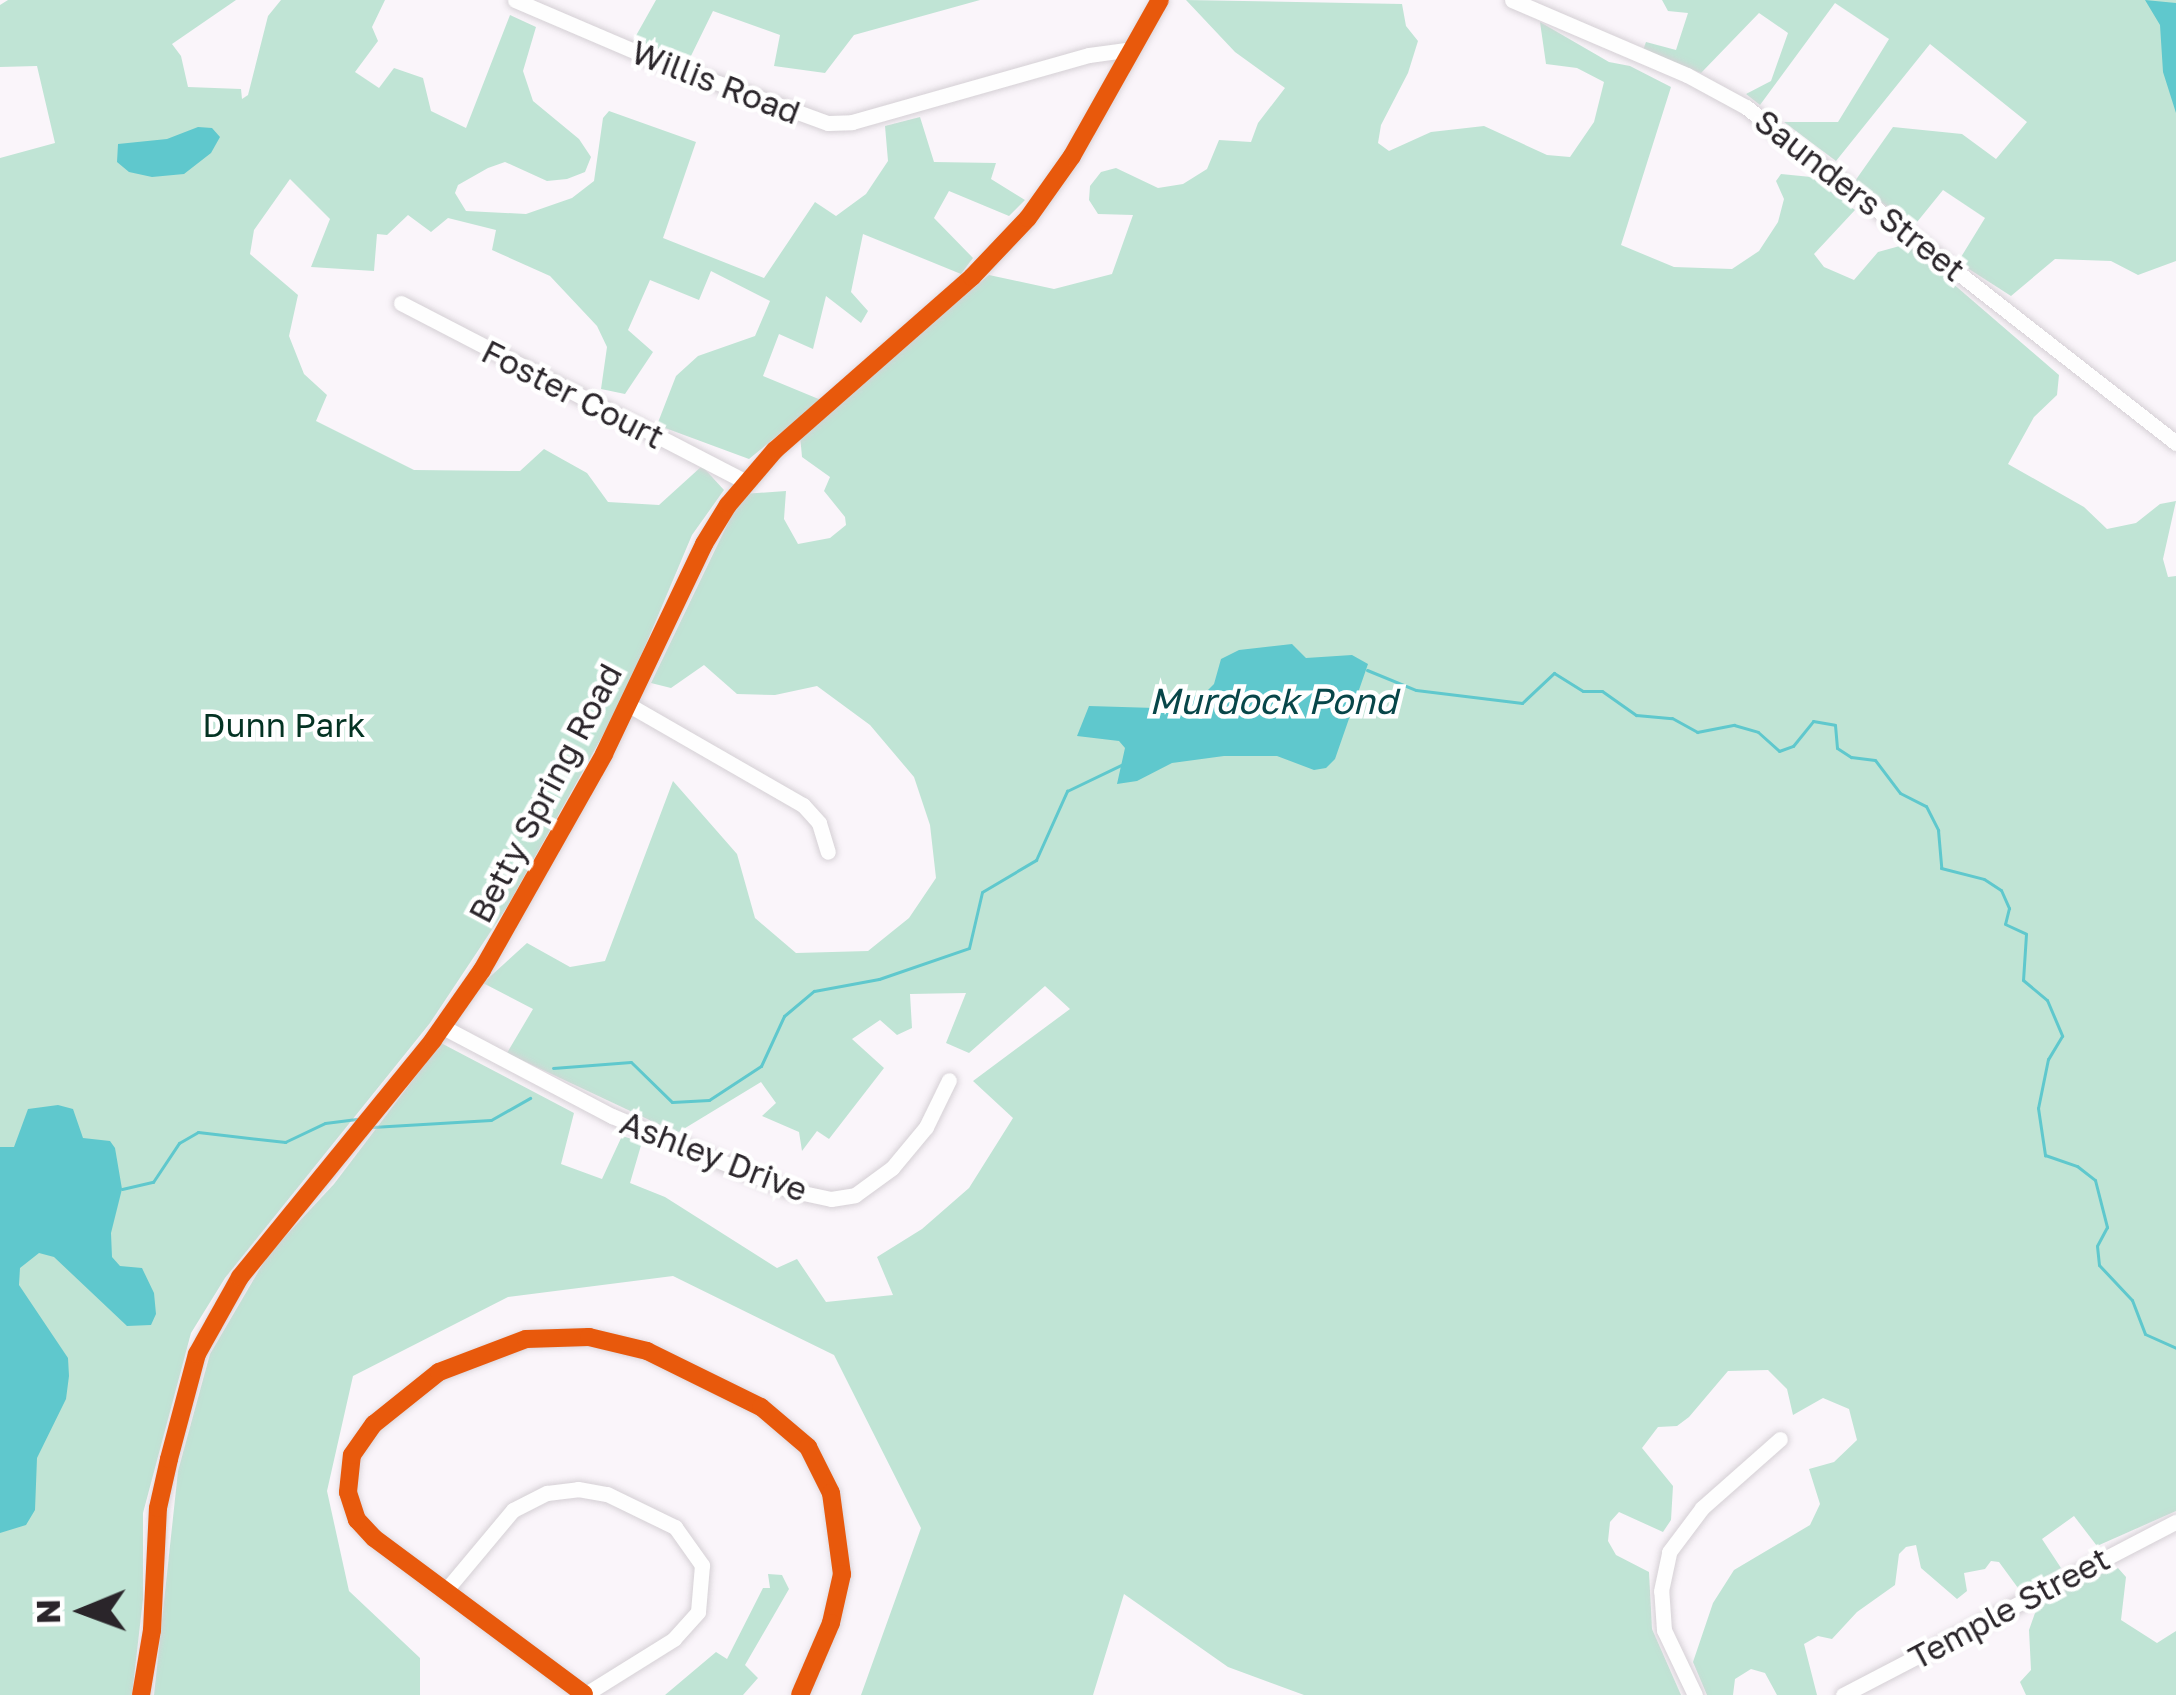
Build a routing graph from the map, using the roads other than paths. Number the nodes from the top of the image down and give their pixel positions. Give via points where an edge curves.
1 (515, 0) edge
2 (1160, 0) edge
3 (1512, 0) edge
4 (1132, 50) junction
5 (401, 303) dead end
6 (2176, 443) edge
7 (746, 482) junction
8 (628, 706) junction
9 (828, 852) dead end
10 (443, 1027) junction
11 (950, 1080) dead end
12 (1780, 1439) dead end
13 (2176, 1522) edge
14 (446, 1590) junction
15 (141, 1695) edge
16 (584, 1695) edge
17 (800, 1695) edge
18 (1695, 1695) edge
19 (1843, 1695) edge

1 - 4 street, Willis Road via 828,123
2 - 4 street, Betty Spring Road
3 - 6 street, Saunders Street via 1746,107
4 - 7 street, Betty Spring Road via 1061,174 1015,233
5 - 7 street, Foster Court
7 - 8 street, Betty Spring Road via 704,544
8 - 9 street via 803,805
8 - 10 street, Betty Spring Road via 524,899
10 - 11 street, Ashley Drive via 612,1116 789,1190 831,1199 855,1195 892,1168
10 - 15 street, Betty Spring Road via 249,1263 196,1354 158,1508
12 - 18 street via 1702,1508 1669,1552 1660,1591 1664,1630
13 - 19 street, Temple Street
14 - 16 street
14 - 16 street via 513,1510 547,1493 600,1492 668,1522 702,1565 698,1612 674,1640
14 - 17 street via 357,1520 347,1485 358,1442 440,1372 491,1349 568,1336 622,1343 761,1407 820,1465 840,1534 840,1593

